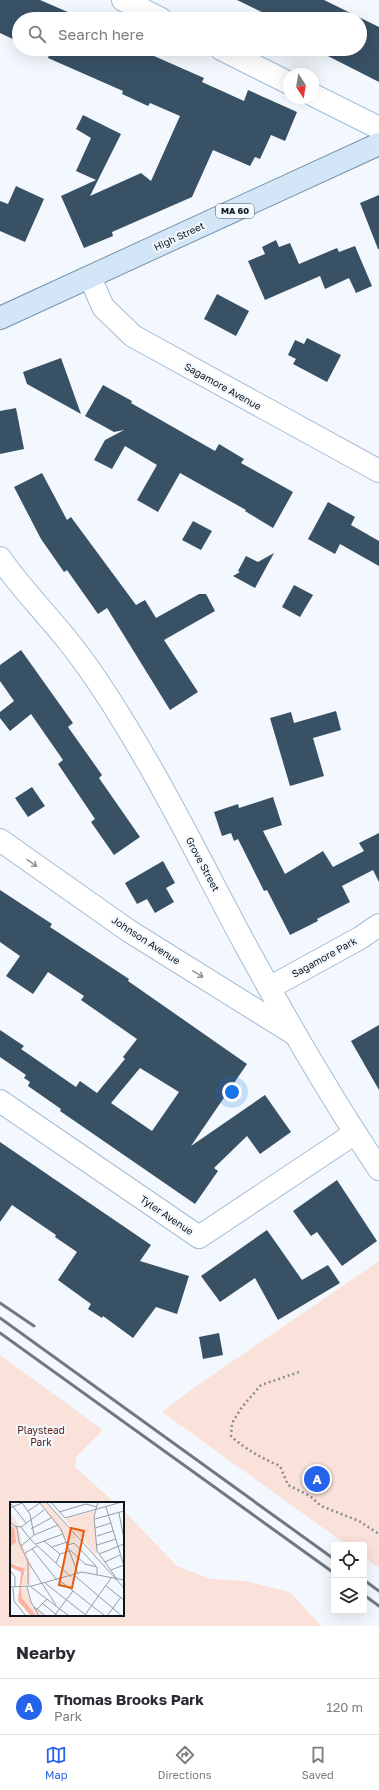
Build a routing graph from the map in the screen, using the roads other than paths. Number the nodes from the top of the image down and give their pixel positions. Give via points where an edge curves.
1 (123, 0) edge
2 (147, 12) edge
3 (235, 56) edge
4 (283, 80) edge
5 (319, 98) edge
6 (379, 128) edge
7 (379, 144) edge
8 (90, 277) junction
9 (0, 318) edge
10 (379, 471) edge
11 (3, 566) edge
12 (0, 840) edge
13 (379, 925) edge
14 (269, 988) junction
15 (296, 1035) junction
16 (0, 1101) edge
17 (355, 1133) junction
18 (379, 1169) edge

1 - 2 street
3 - 4 street
5 - 6 street
7 - 8 main road, High Street / MA 60
8 - 9 main road, High Street / MA 60
8 - 10 street, Sagamore Avenue via 103,307 133,336
11 - 14 street, Grove Street via 65,638 101,688 151,769
12 -> 15 street, Johnson Avenue via 129,931
13 - 14 street, Sagamore Park
14 - 15 street, Grove Street
15 - 17 street, Grove Street
16 - 17 street, Tyler Avenue via 200,1237
17 - 18 street, Grove Street

